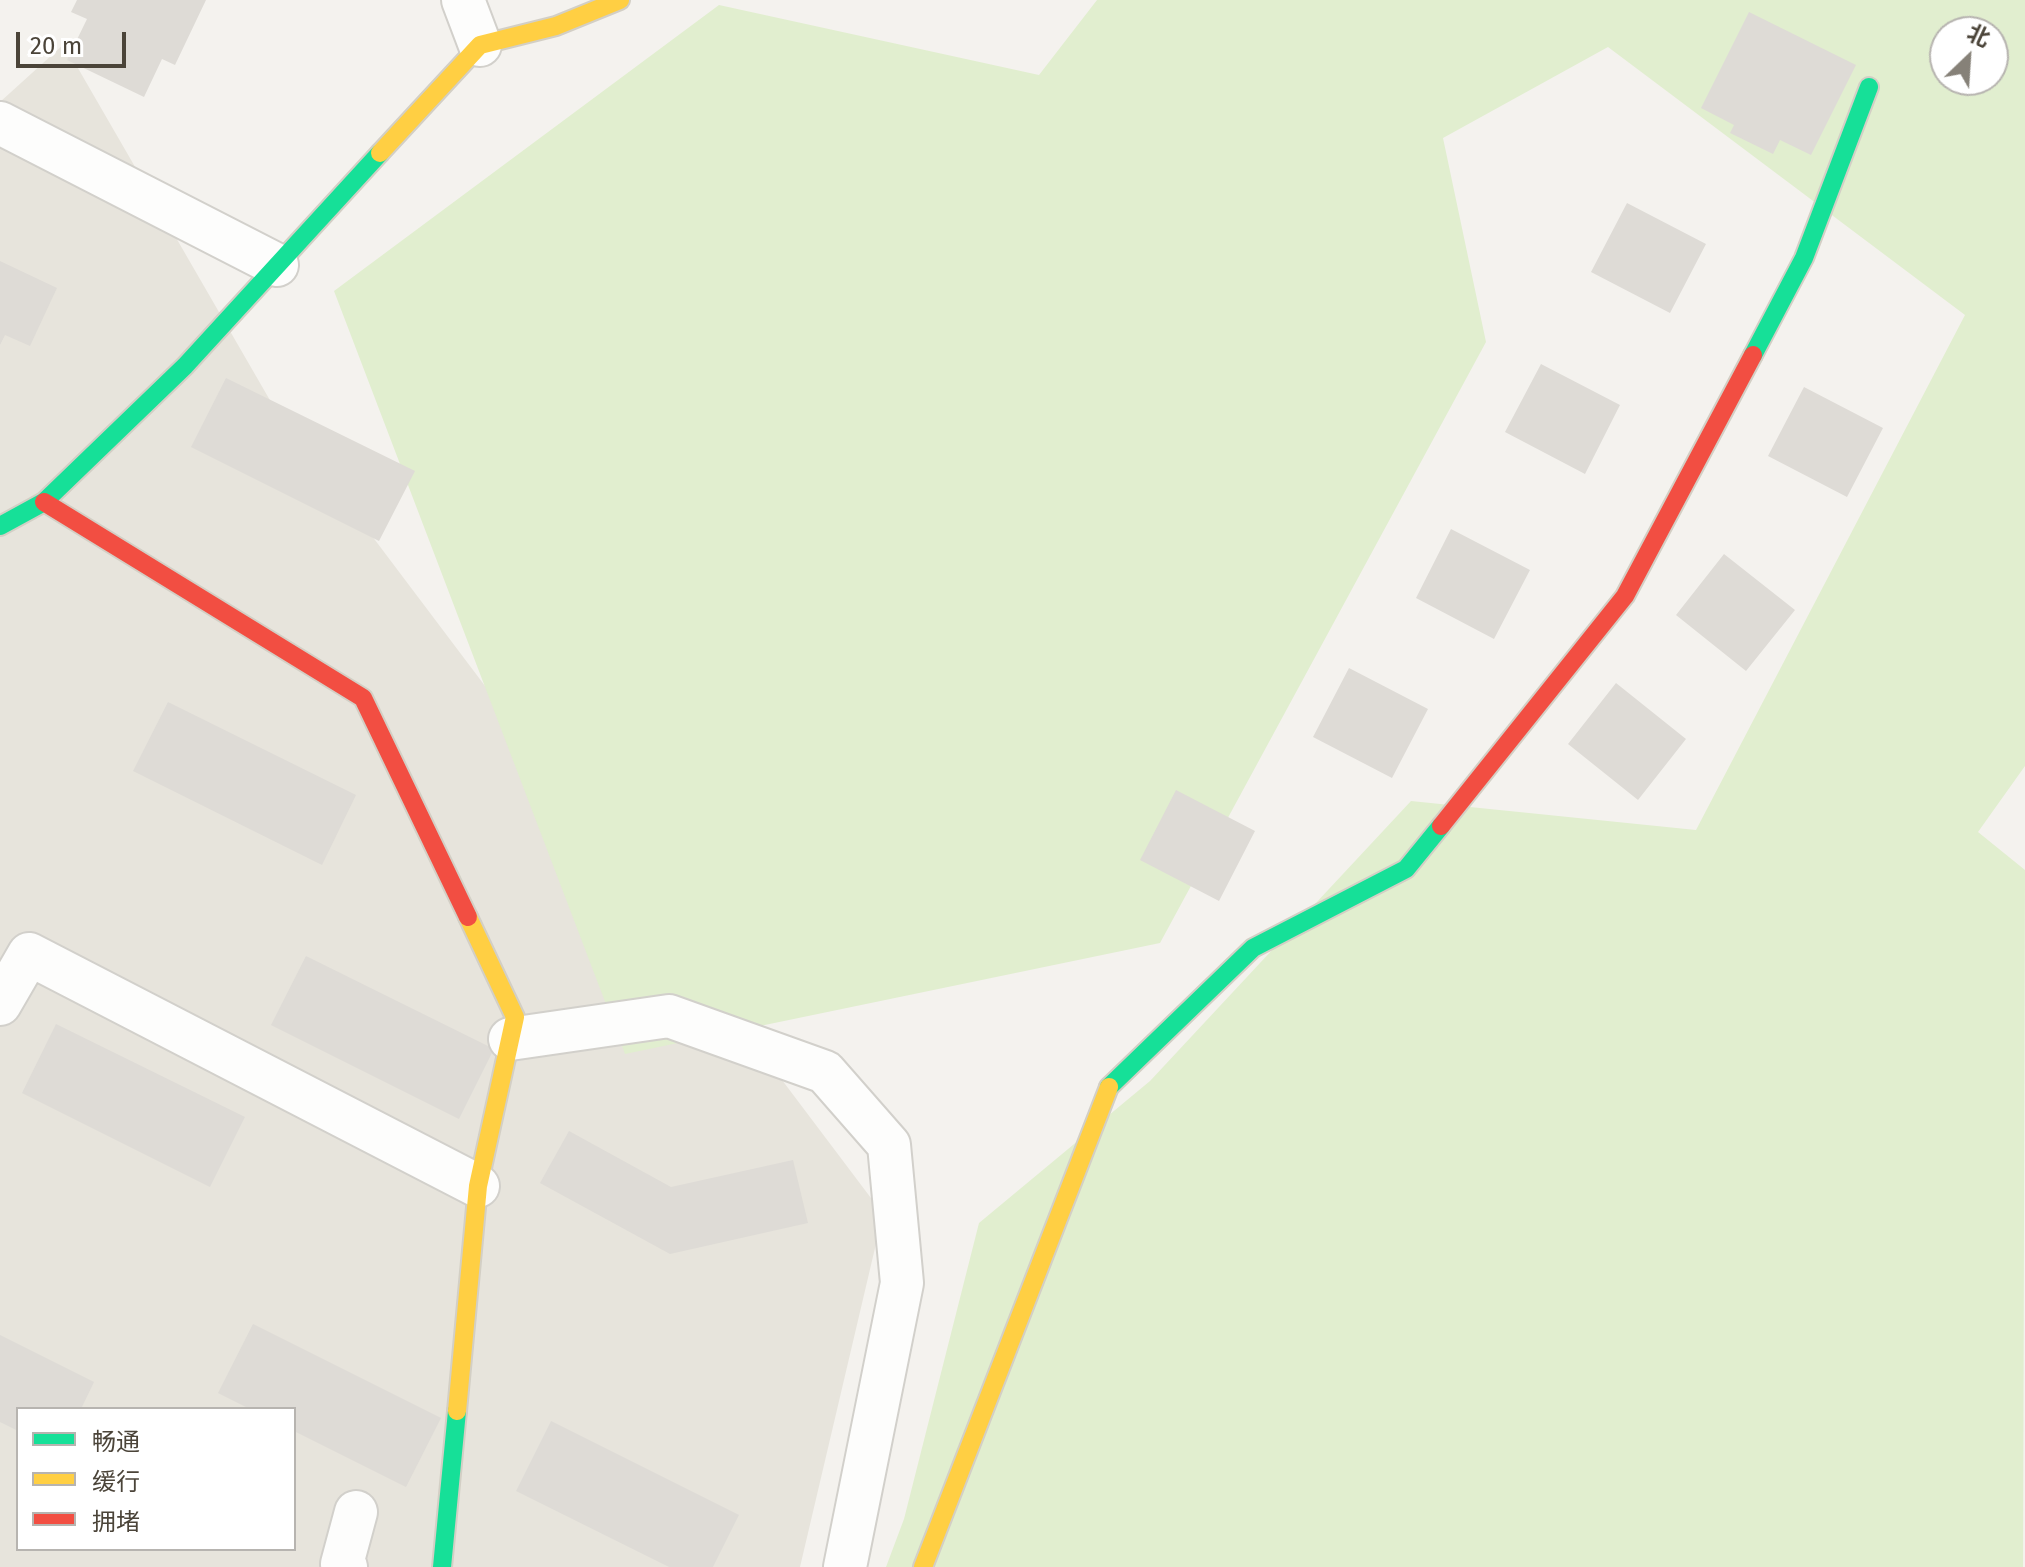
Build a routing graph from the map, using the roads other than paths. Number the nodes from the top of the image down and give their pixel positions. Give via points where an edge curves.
1 (463, 0) edge
2 (620, 0) edge
3 (480, 45) junction
4 (1869, 87) dead end
5 (0, 123) edge
6 (277, 265) junction
7 (44, 502) junction
8 (0, 526) edge
9 (0, 1004) edge
10 (510, 1039) junction
11 (478, 1186) junction
12 (356, 1512) dead end
13 (346, 1567) edge
14 (442, 1567) edge
15 (845, 1567) edge
16 (923, 1567) edge

1 - 3 street
2 - 3 street via 556,26
3 - 6 street
4 - 16 street via 1804,258 1625,596 1406,869 1253,948 1108,1088
5 - 6 street
6 - 7 street via 185,366
7 - 8 street
7 - 10 street via 363,698 515,1017
9 - 11 street via 29,954
10 - 11 street
10 - 15 street via 669,1016 825,1072 889,1145 902,1283
11 - 14 street
12 - 13 street via 342,1564

